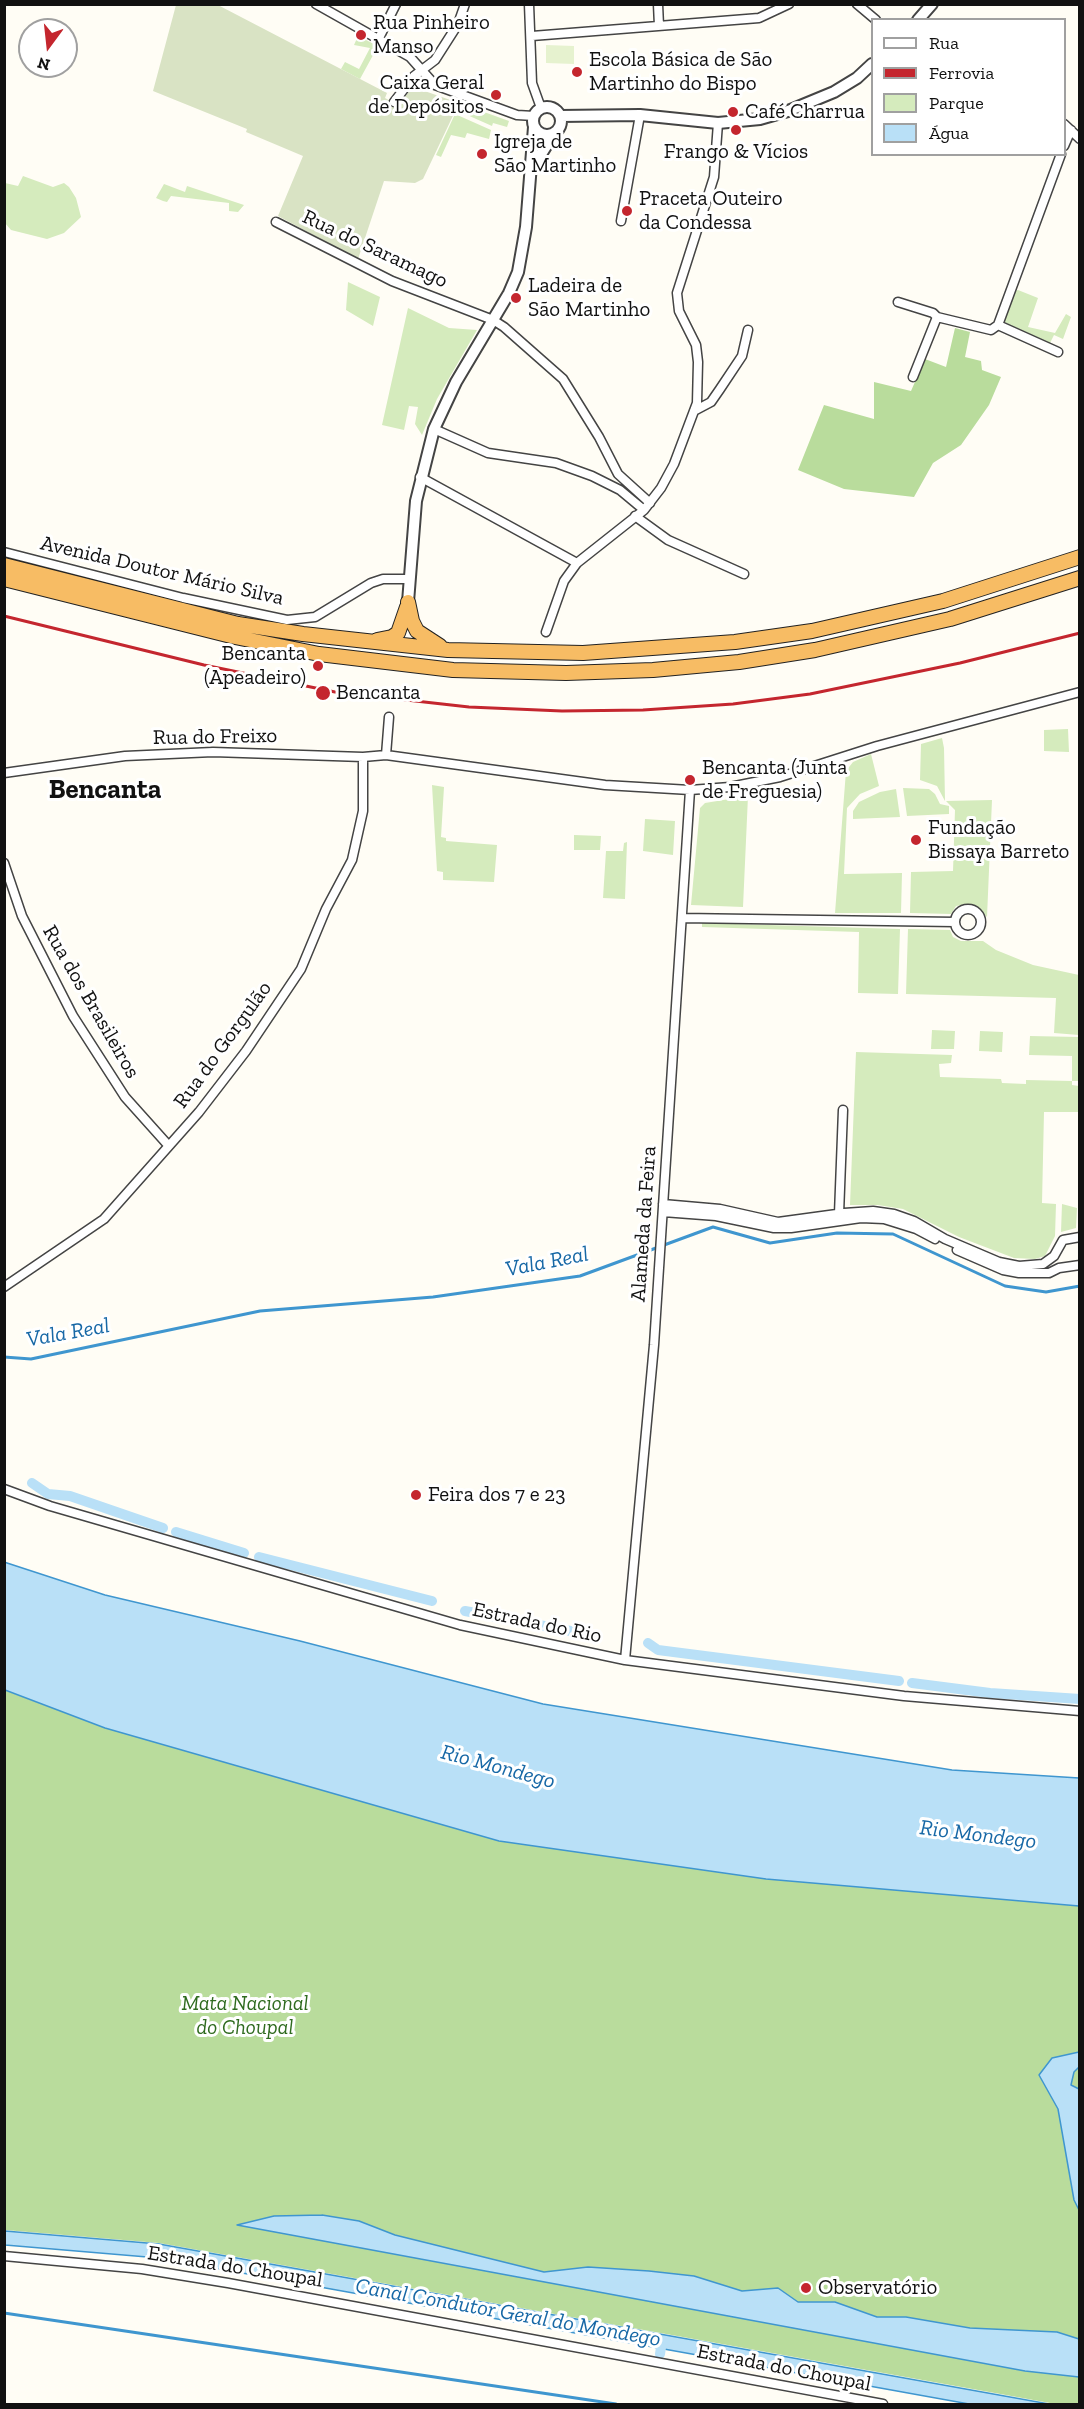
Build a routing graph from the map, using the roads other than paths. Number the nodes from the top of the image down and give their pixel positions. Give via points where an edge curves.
1 (316, 4) edge
2 (396, 4) edge
3 (465, 4) edge
4 (529, 4) edge
5 (658, 4) edge
6 (789, 4) edge
7 (857, 4) edge
8 (932, 4) edge
9 (874, 18) edge
10 (920, 18) edge
11 (659, 26) junction
12 (532, 36) junction
13 (379, 38) junction
14 (871, 66) edge
15 (421, 70) junction
16 (394, 102) dead end
17 (640, 115) junction
18 (536, 117) junction
19 (718, 123) junction
20 (558, 126) junction
21 (1068, 127) edge
22 (1080, 139) edge
23 (1060, 156) edge
24 (531, 170) junction
25 (621, 221) dead end
26 (276, 222) dead end
27 (898, 302) dead end
28 (937, 317) junction
29 (493, 320) junction
30 (998, 325) junction
31 (748, 330) dead end
32 (1058, 352) dead end
33 (913, 377) dead end
34 (694, 411) junction
35 (434, 429) junction
36 (420, 477) junction
37 (650, 503) junction
38 (644, 510) junction
39 (635, 516) junction
40 (4, 552) edge
41 (1080, 557) edge
42 (577, 563) junction
43 (4, 565) edge
44 (744, 574) dead end
45 (1080, 578) edge
46 (4, 579) edge
47 (410, 579) junction
48 (408, 603) junction
49 (546, 632) dead end
50 (367, 642) junction
51 (448, 650) junction
52 (1080, 692) edge
53 (389, 717) dead end
54 (386, 755) junction
55 (363, 757) junction
56 (4, 773) edge
57 (690, 790) junction
58 (4, 863) edge
59 (682, 918) junction
60 (956, 922) dead end
61 (843, 1110) dead end
62 (168, 1145) junction
63 (663, 1208) junction
64 (839, 1214) junction
65 (1080, 1237) edge
66 (1054, 1256) junction
67 (1080, 1265) edge
68 (1066, 1267) junction
69 (4, 1287) edge
70 (4, 1489) edge
71 (625, 1660) junction
72 (1080, 1711) edge
73 (4, 2256) edge
74 (883, 2404) edge

1 - 13 street
2 - 13 street
3 - 15 street via 458,24 435,60
4 - 12 street
5 - 11 street
6 - 11 street via 759,18
7 - 9 street
8 - 10 street
11 - 12 street
12 - 18 street
13 - 15 street via 410,57
14 - 19 street via 834,92 797,108 760,119
15 - 16 street
15 - 18 street via 446,90 517,115
17 - 19 street
17 - 20 street via 598,115
17 - 25 street
18 - 20 street via 540,134
18 - 20 street via 554,109
18 - 24 street
19 - 34 street via 714,177 677,293 679,311 696,345
20 - 24 street
21 - 22 street
23 - 30 street
24 - 29 street via 520,261 509,293
26 - 29 street, Rua do Saramago via 392,281
27 - 28 street
28 - 30 street via 991,330
28 - 33 street
29 - 35 street via 456,382
29 - 37 street, Rua do Saramago via 563,379 618,474
30 - 32 street
31 - 34 street via 742,356 711,402
34 - 37 street via 674,464
35 - 36 street
35 - 38 street via 488,453 556,463 592,476 620,490
36 - 42 street
36 - 47 street
37 - 38 street
38 - 39 street
39 - 42 street
39 - 44 street via 668,540
40 - 47 street, Avenida Doutor Mário Silva via 287,620 315,617 371,583
41 - 51 highway via 943,601 812,631 723,643 583,653
42 - 49 street via 564,581
43 - 50 highway via 238,624
45 - 46 highway via 950,619 814,650 674,668 566,673 453,670 319,654
47 - 48 street
48 - 50 highway via 398,633
48 - 51 highway via 417,631
50 - 51 highway
52 - 57 street, Rua do Freixo via 877,746 780,777
53 - 54 street
54 - 55 street, Rua do Freixo
54 - 57 street, Rua do Freixo via 605,785
55 - 56 street, Rua do Freixo via 213,752 125,756
55 - 62 street, Rua do Gorgulão via 363,812 357,847 301,969 246,1051
57 - 59 street, Alameda da Feira
58 - 62 street, Rua dos Brasileiros via 22,916 73,1016 125,1097
59 - 60 street
59 - 63 street, Alameda da Feira
61 - 64 street
62 - 69 street, Rua do Gorgulão via 104,1219
63 - 64 street via 720,1209 778,1222
63 - 68 street via 774,1228 884,1219 916,1229 1003,1270 1049,1272
63 - 71 street, Alameda da Feira
64 - 66 street via 894,1214 999,1262 1020,1266 1043,1264
65 - 66 street via 1063,1240
66 - 68 street
67 - 68 street
70 - 71 street, Estrada do Rio via 50,1506 460,1625
71 - 72 street, Estrada do Rio via 904,1696
73 - 74 street, Estrada do Choupal via 142,2269 228,2283

